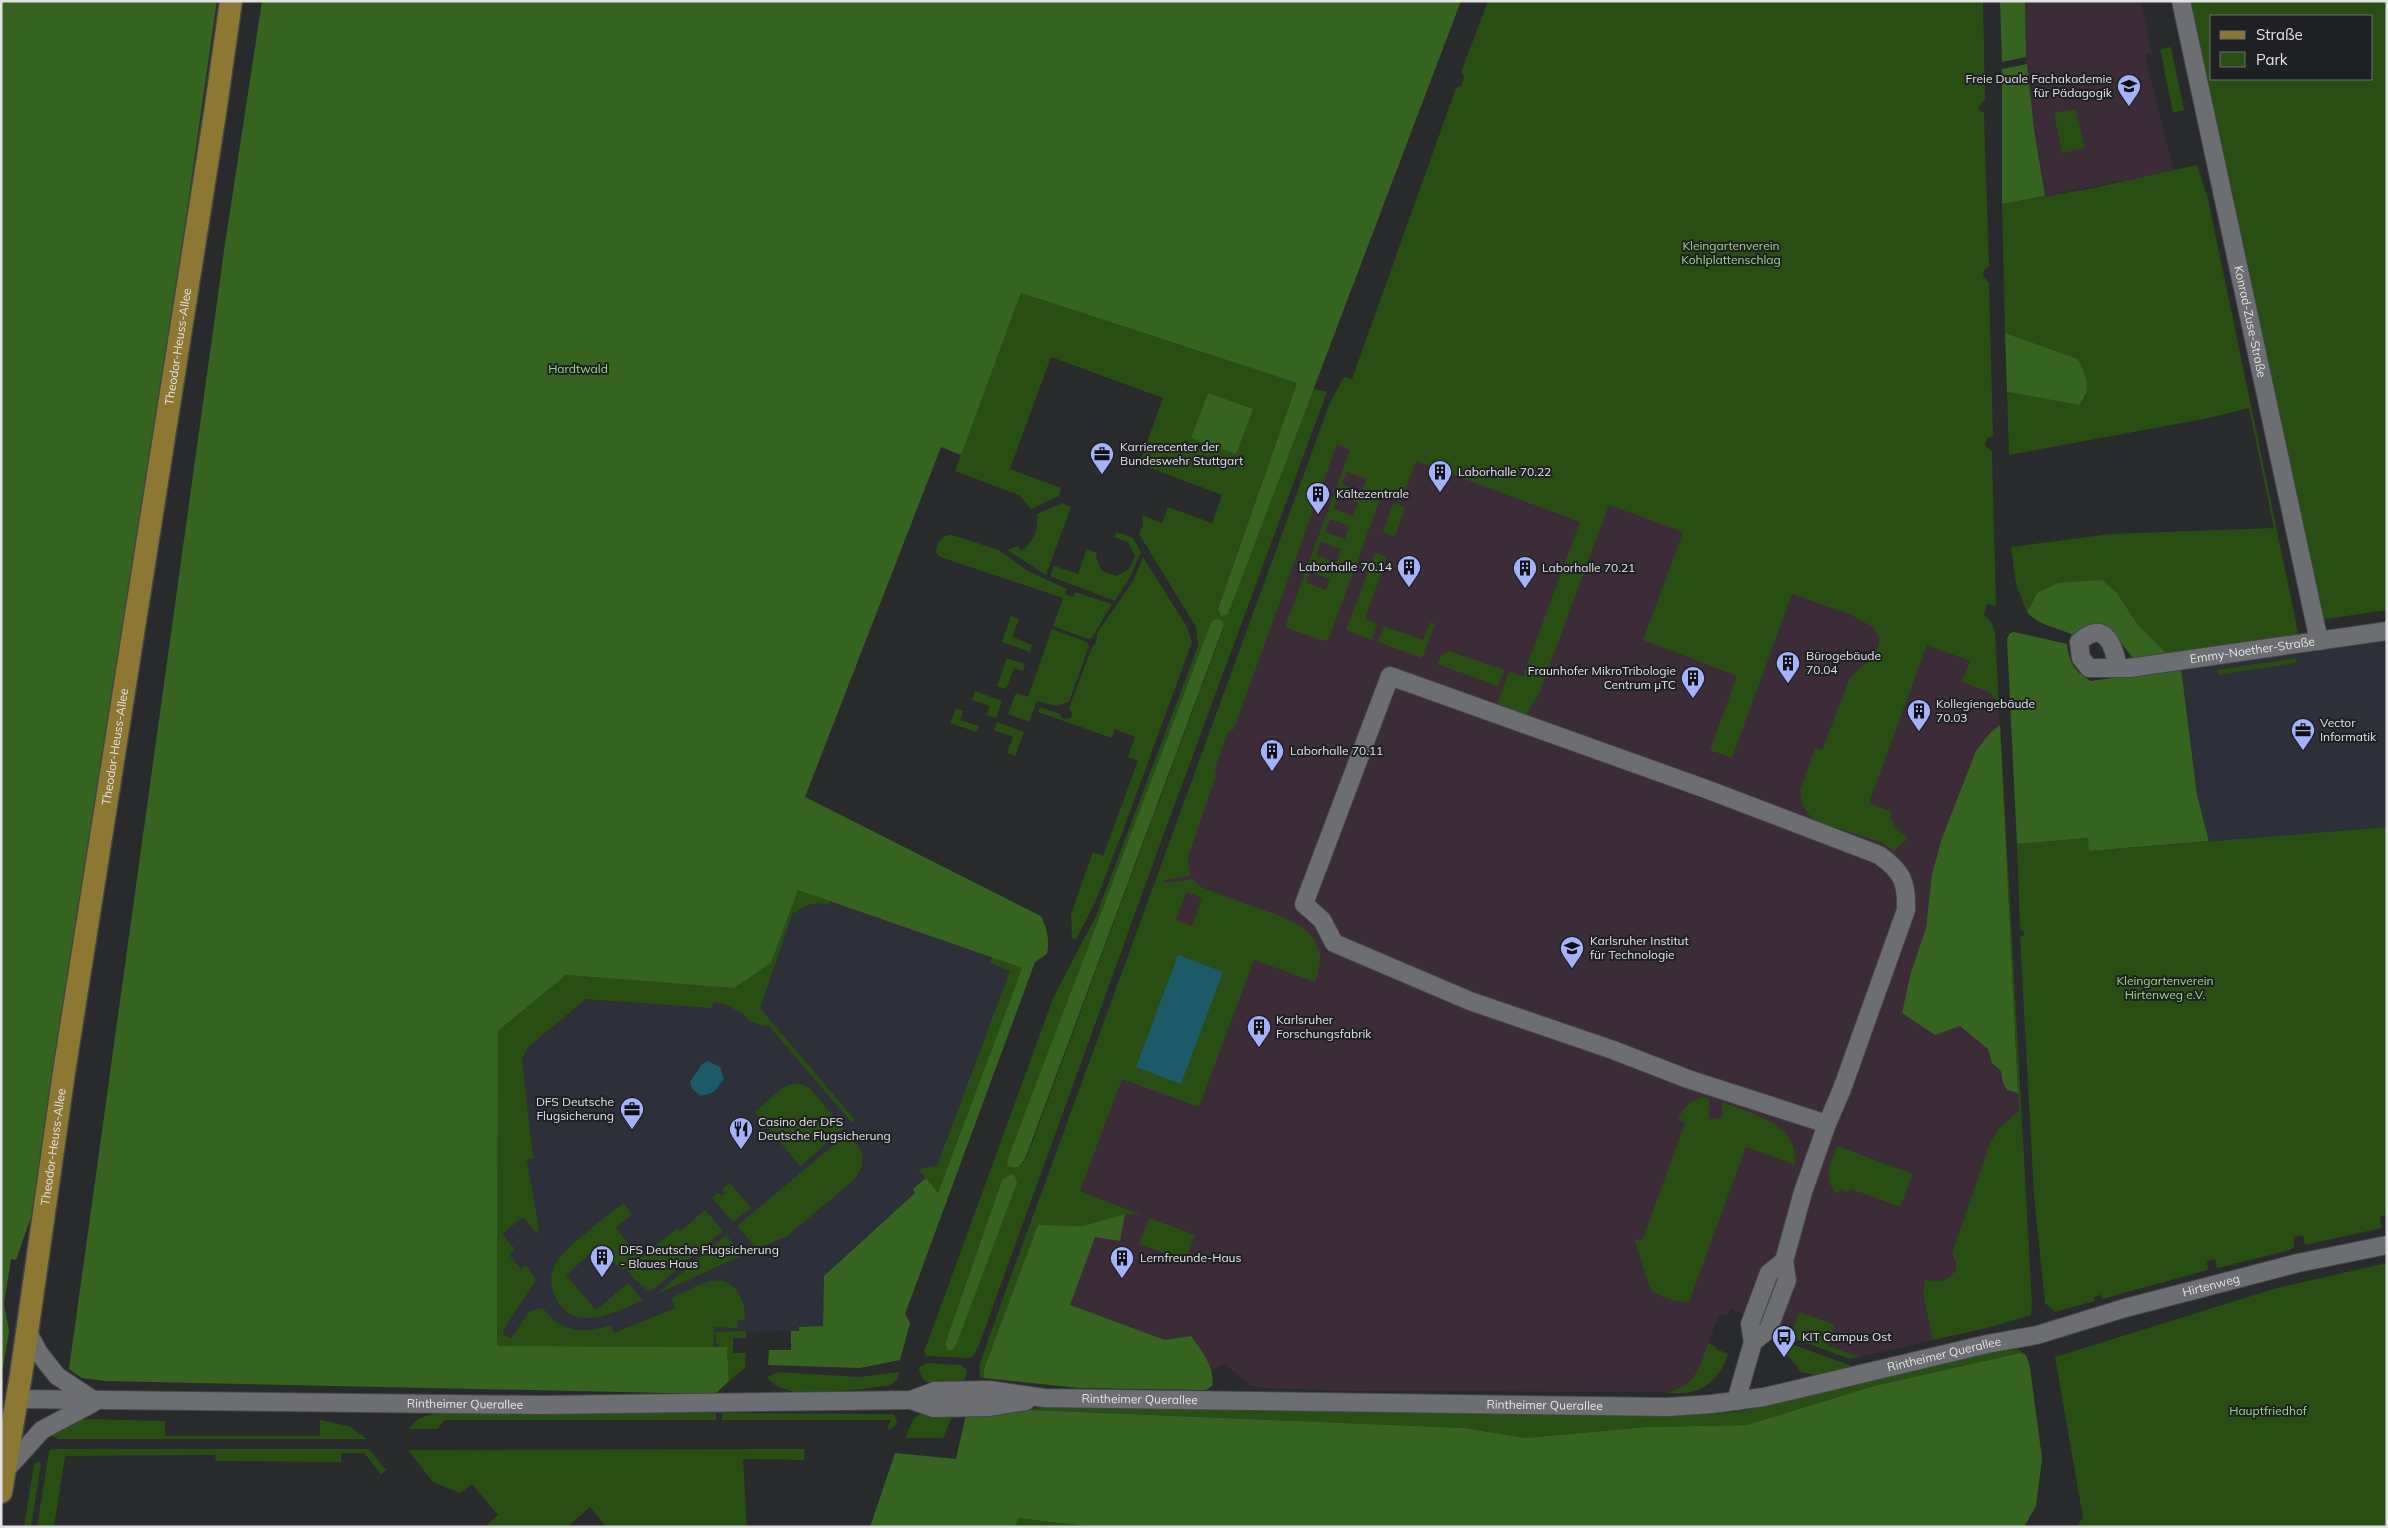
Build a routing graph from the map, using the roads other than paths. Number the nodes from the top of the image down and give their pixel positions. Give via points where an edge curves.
1 (231, 1) edge
2 (2181, 1) edge
3 (2387, 631) edge
4 (2318, 641) junction
5 (2118, 668) dead end
6 (1827, 1124) junction
7 (2387, 1245) edge
8 (27, 1331) junction
9 (2037, 1335) joint
10 (17, 1399) junction
11 (95, 1401) junction
12 (1736, 1401) junction
13 (3, 1482) edge

1 - 8 main road, Theodor-Heuss-Allee via 60,1099
2 - 4 street, Konrad-Zuse-Straße
3 - 4 street, Emmy-Noether-Straße
4 - 5 street, Emmy-Noether-Straße
6 - 6 street via 1906,910 1901,874 1870,852 1706,789 1390,676 1304,904 1322,920 1334,943 1470,1001 1688,1079
6 - 12 street via 1803,1192 1784,1261 1787,1280 1768,1330 1754,1342
7 - 9 street, Hirtenweg via 2288,1266 2125,1308
8 - 10 main road, Theodor-Heuss-Allee
8 - 11 street via 38,1353 57,1376
9 - 12 street, Rintheimer Querallee
10 - 11 street, Rintheimer Querallee
10 - 13 main road, Theodor-Heuss-Allee
11 - 12 street, Rintheimer Querallee via 754,1404 911,1400 935,1391 974,1390 1044,1398 1667,1407
11 - 13 street via 42,1430

